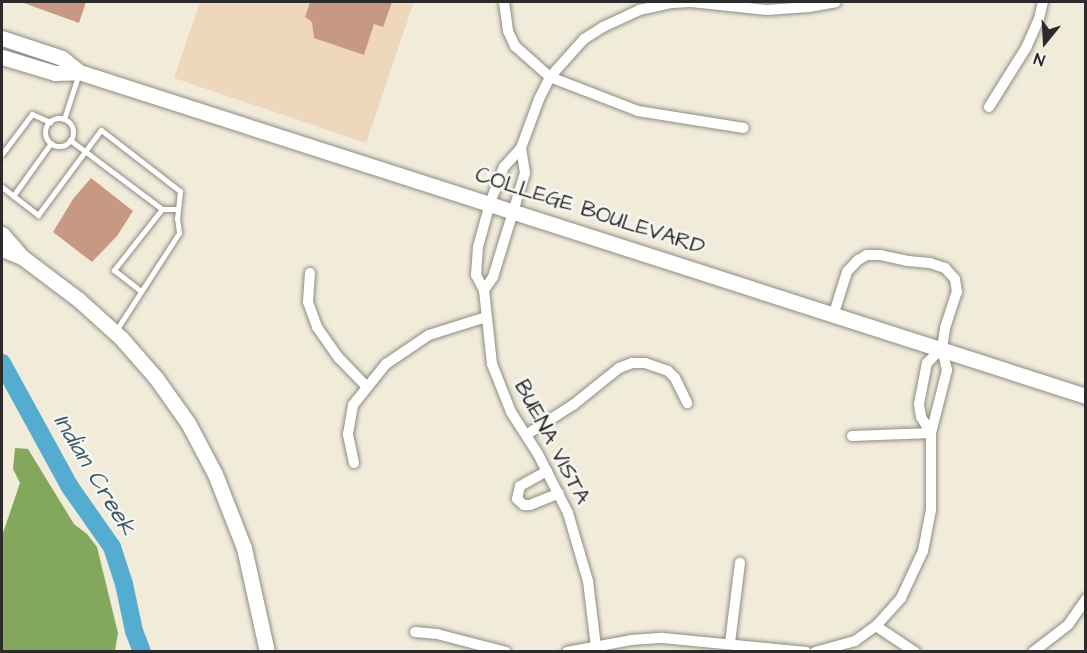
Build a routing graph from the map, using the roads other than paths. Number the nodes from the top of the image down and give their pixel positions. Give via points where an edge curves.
1 (504, 2) edge
2 (836, 2) edge
3 (1043, 2) edge
4 (2, 38) edge
5 (2, 57) edge
6 (80, 72) junction
7 (550, 77) junction
8 (989, 108) dead end
9 (64, 119) junction
10 (50, 122) junction
11 (744, 128) dead end
12 (70, 140) junction
13 (51, 143) junction
14 (521, 148) junction
15 (86, 151) junction
16 (2, 154) edge
17 (2, 187) edge
18 (13, 196) junction
19 (490, 203) junction
20 (162, 209) junction
21 (178, 209) junction
22 (514, 210) junction
23 (2, 234) edge
24 (2, 249) edge
25 (22, 257) junction
26 (310, 273) dead end
27 (484, 290) junction
28 (141, 291) junction
29 (834, 313) junction
30 (486, 317) junction
31 (115, 332) junction
32 (942, 348) junction
33 (367, 387) junction
34 (1086, 396) edge
35 (687, 404) dead end
36 (931, 434) junction
37 (526, 435) junction
38 (852, 436) dead end
39 (354, 463) dead end
40 (547, 471) junction
41 (559, 493) junction
42 (740, 563) dead end
43 (1086, 599) edge
44 (876, 626) junction
45 (415, 632) dead end
46 (730, 643) junction
47 (596, 647) junction
48 (267, 651) edge
49 (506, 651) edge
50 (567, 651) edge
51 (806, 651) edge
52 (815, 651) edge
53 (915, 651) edge
54 (1033, 651) edge

1 - 7 street via 508,31 515,46
2 - 7 street via 767,10 691,2 657,5 622,17 584,39
3 - 8 street via 1026,48
4 - 6 main road, COLLEGE BOULEVARD via 62,58
5 - 6 main road, COLLEGE BOULEVARD via 55,73
6 - 9 lane
6 - 19 main road, COLLEGE BOULEVARD
7 - 11 street via 639,111
7 - 14 street
9 - 10 lane
9 - 12 lane via 73,128
10 - 13 lane via 46,135
10 - 16 lane via 32,114
12 - 13 lane via 63,145
12 - 15 lane
13 - 18 lane
14 - 19 street, BUENA VISTA via 504,166
14 - 22 street via 525,172
15 - 18 lane via 38,215
15 - 20 lane
15 - 21 lane via 101,130 180,191
17 - 18 lane
19 - 22 main road, COLLEGE BOULEVARD
19 - 27 street, BUENA VISTA via 478,247 476,275
20 - 21 lane
20 - 28 lane via 114,270
21 - 28 lane via 179,233
22 - 27 street via 493,277
22 - 29 main road, COLLEGE BOULEVARD
23 - 25 main road
24 - 25 main road
25 - 31 main road
26 - 33 street via 308,302 317,327
27 - 30 street, BUENA VISTA
28 - 31 lane
29 - 32 main road, COLLEGE BOULEVARD
29 - 32 street via 848,272 867,255 930,263 945,268 955,279 957,292
30 - 33 street via 411,346 386,364
30 - 37 street, BUENA VISTA via 499,387
31 - 48 main road via 156,378 188,423 215,474 244,548
32 - 34 main road, COLLEGE BOULEVARD
32 - 36 street via 947,370
32 - 36 street via 927,363 919,404
33 - 39 street via 350,415 348,434
35 - 37 street via 668,371 632,363 619,368 573,405
36 - 38 street
36 - 44 street via 931,510 923,551 901,598
37 - 40 street, BUENA VISTA
40 - 41 street, BUENA VISTA
40 - 41 street via 520,486 517,499 530,506
41 - 47 street, BUENA VISTA via 588,580
42 - 46 street
43 - 54 street via 1068,625
44 - 52 street via 855,641
44 - 53 street
45 - 49 street
46 - 47 street via 663,638
46 - 51 street
47 - 50 street

